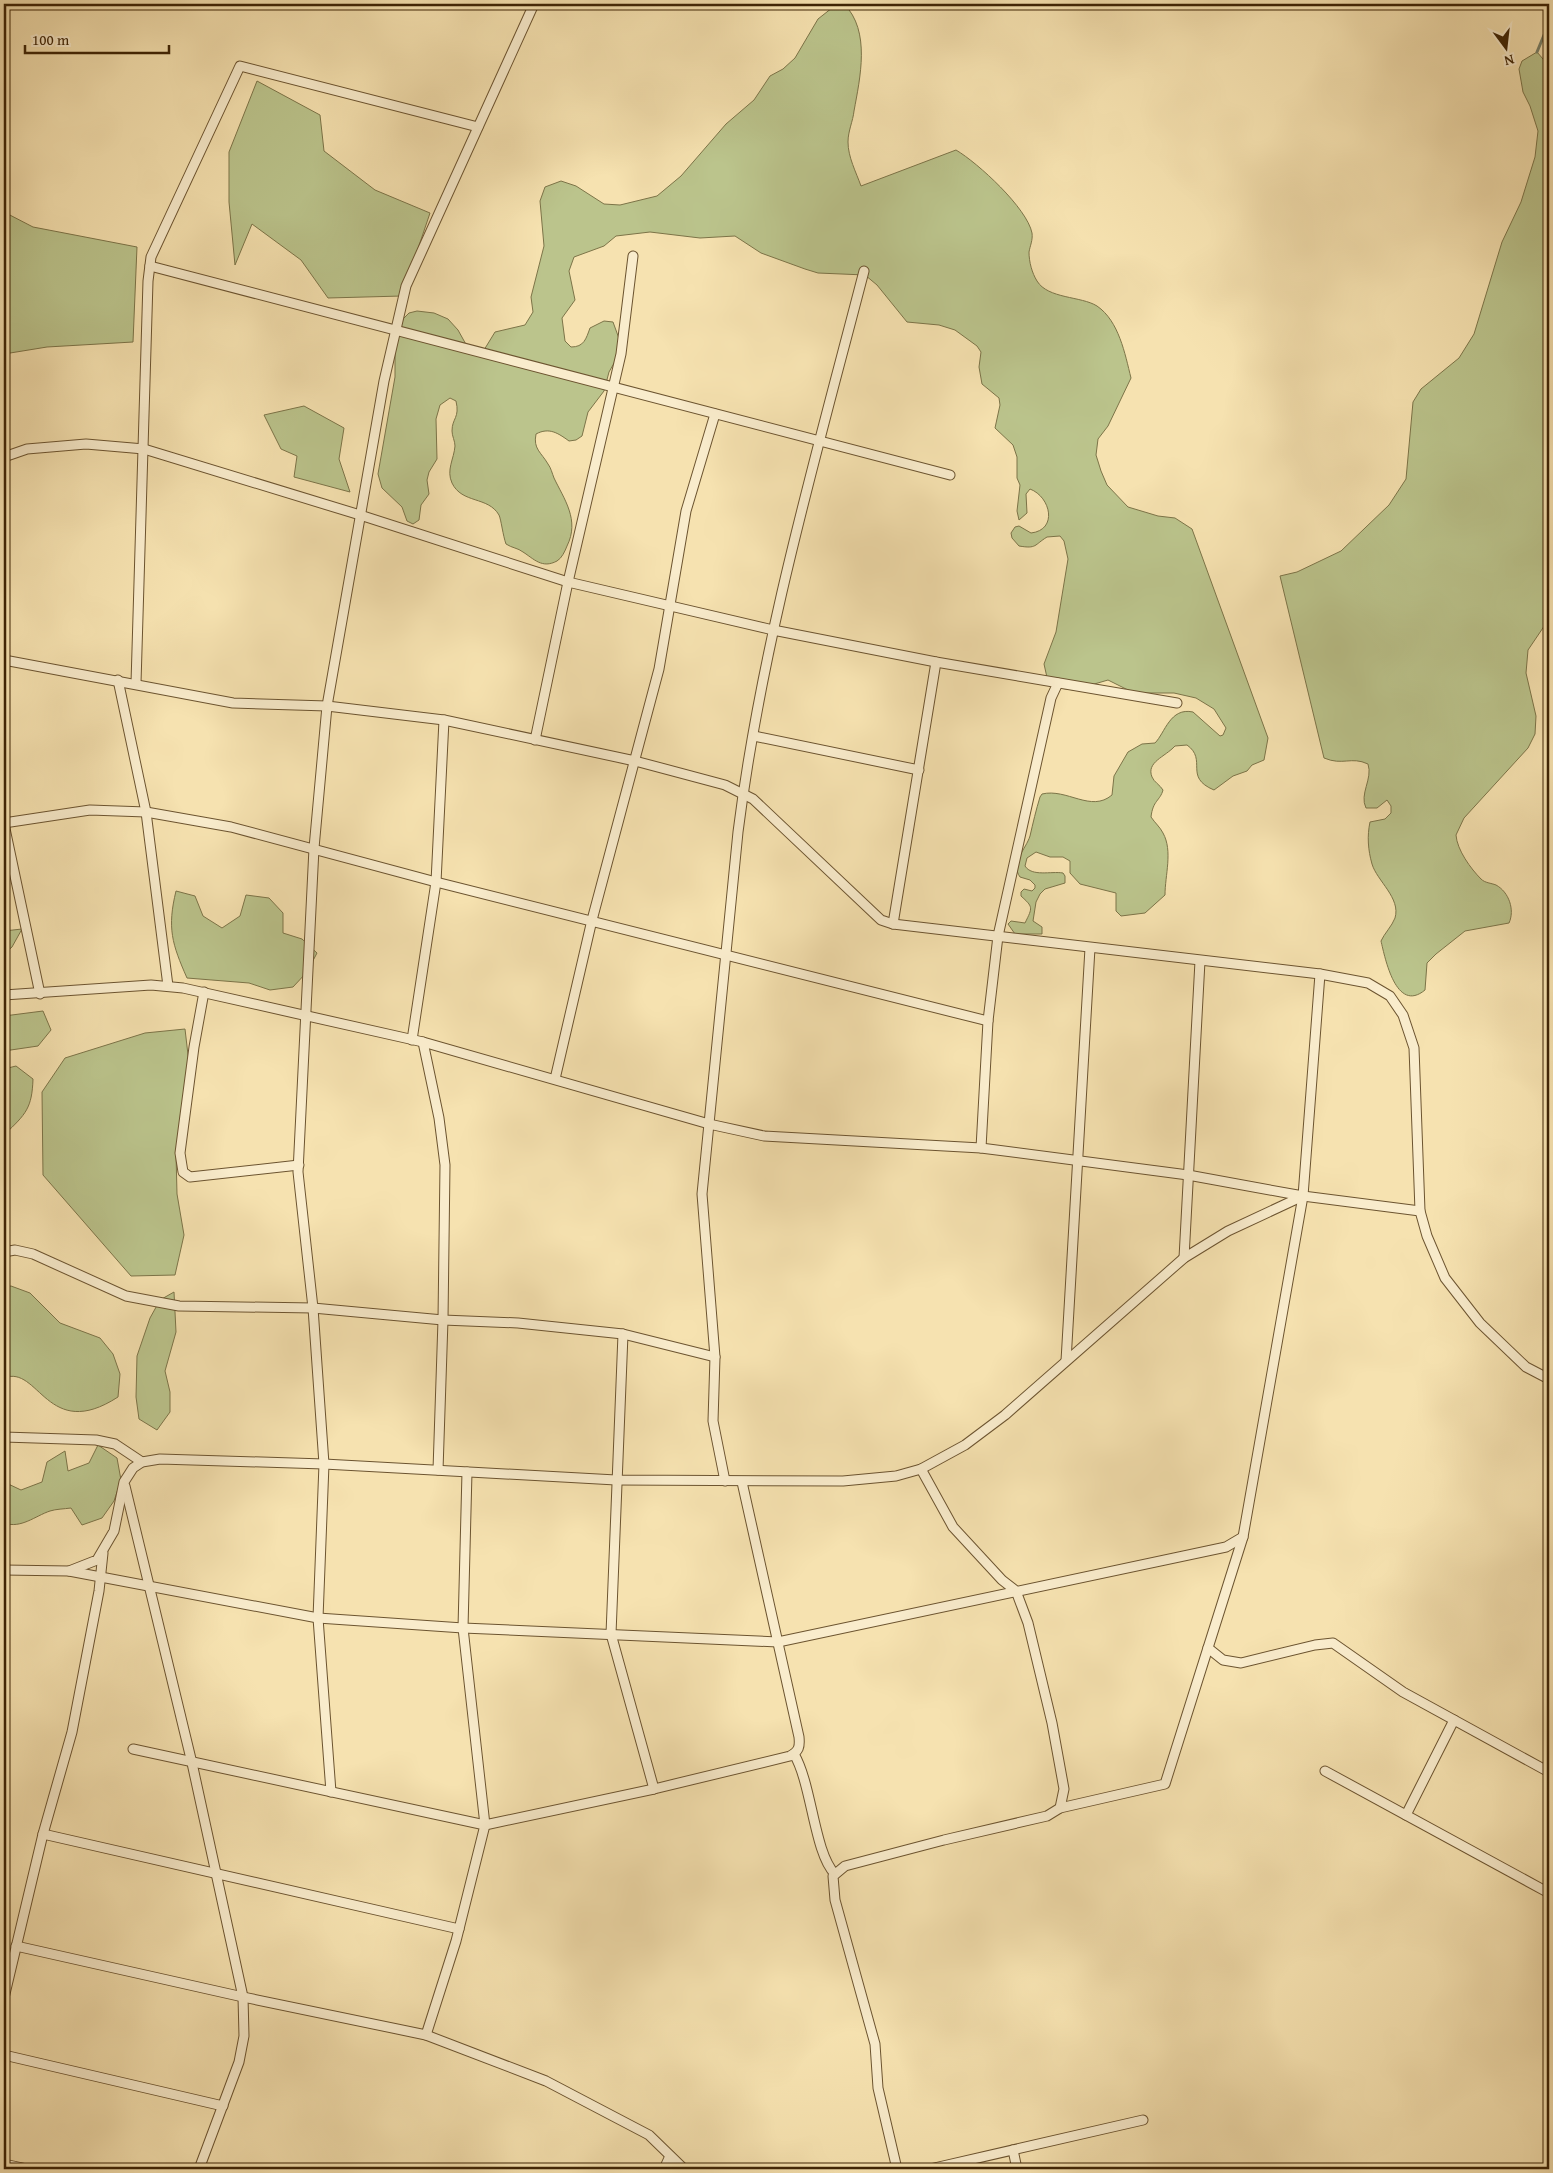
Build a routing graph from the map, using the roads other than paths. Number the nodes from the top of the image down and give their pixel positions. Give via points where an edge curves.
1 (534, 4) edge
2 (478, 127) junction
3 (633, 256) dead end
4 (150, 266) junction
5 (864, 271) dead end
6 (394, 330) junction
7 (613, 387) junction
8 (715, 414) junction
9 (820, 441) junction
10 (144, 449) junction
11 (4, 457) edge
12 (950, 475) dead end
13 (360, 515) junction
14 (568, 582) junction
15 (670, 605) junction
16 (773, 630) junction
17 (4, 660) edge
18 (936, 662) junction
19 (118, 680) junction
20 (1058, 683) junction
21 (136, 684) junction
22 (1178, 703) dead end
23 (327, 706) junction
24 (444, 720) junction
25 (754, 736) junction
26 (535, 740) junction
27 (635, 761) junction
28 (918, 770) junction
29 (743, 792) junction
30 (146, 812) junction
31 (4, 823) edge
32 (314, 848) junction
33 (436, 882) junction
34 (592, 920) junction
35 (893, 924) junction
36 (998, 936) junction
37 (1090, 948) junction
38 (726, 954) junction
39 (1200, 961) junction
40 (1320, 974) junction
41 (168, 986) junction
42 (204, 992) junction
43 (40, 994) junction
44 (4, 995) edge
45 (307, 1016) junction
46 (988, 1021) junction
47 (412, 1040) junction
48 (423, 1042) junction
49 (555, 1078) junction
50 (709, 1124) junction
51 (981, 1148) junction
52 (1079, 1160) junction
53 (299, 1165) junction
54 (1188, 1175) junction
55 (1303, 1196) junction
56 (1420, 1211) junction
57 (4, 1252) edge
58 (1184, 1258) junction
59 (313, 1308) junction
60 (444, 1320) junction
61 (623, 1334) junction
62 (714, 1357) junction
63 (1066, 1361) junction
64 (1549, 1379) edge
65 (4, 1437) edge
66 (142, 1462) junction
67 (324, 1464) junction
68 (921, 1469) junction
69 (438, 1470) junction
70 (467, 1472) junction
71 (616, 1480) junction
72 (725, 1481) junction
73 (124, 1482) junction
74 (742, 1482) junction
75 (1243, 1537) junction
76 (103, 1550) junction
77 (4, 1570) edge
78 (69, 1571) junction
79 (100, 1577) junction
80 (150, 1586) junction
81 (1016, 1590) junction
82 (318, 1618) junction
83 (463, 1628) junction
84 (611, 1634) junction
85 (778, 1642) junction
86 (1208, 1648) junction
87 (1454, 1720) junction
88 (133, 1749) dead end
89 (794, 1754) junction
90 (192, 1763) junction
91 (1325, 1771) dead end
92 (1549, 1772) edge
93 (654, 1789) junction
94 (331, 1792) junction
95 (1060, 1808) junction
96 (1406, 1815) junction
97 (485, 1825) junction
98 (43, 1834) junction
99 (835, 1874) junction
100 (216, 1875) junction
101 (1549, 1893) edge
102 (460, 1929) junction
103 (16, 1946) junction
104 (243, 1997) junction
105 (4, 1998) edge
106 (426, 2035) junction
107 (4, 2056) edge
108 (223, 2106) junction
109 (1143, 2120) dead end
110 (1013, 2150) junction
111 (670, 2156) junction
112 (4, 2164) edge
113 (27, 2169) edge
114 (199, 2169) edge
115 (664, 2169) edge
116 (684, 2169) edge
117 (897, 2169) edge
118 (930, 2169) edge
119 (1017, 2169) edge

1 - 2 street
2 - 4 street via 240,66 157,240
2 - 6 street via 406,286
3 - 7 street via 621,354
4 - 6 street
4 - 10 street
5 - 9 street
6 - 7 street
6 - 13 street
7 - 8 street
7 - 14 street
8 - 9 street
8 - 15 street via 686,511
9 - 12 street
9 - 16 street
10 - 11 street via 86,444 27,449
10 - 13 street
10 - 21 street
13 - 14 street
13 - 23 street
14 - 15 street
14 - 26 street
15 - 16 street
15 - 27 street via 659,669
16 - 18 street
16 - 25 street
17 - 19 street
18 - 20 street
18 - 28 street
19 - 21 street
19 - 30 street
20 - 22 street
20 - 36 street via 1051,698
21 - 23 street via 233,703
23 - 24 street
23 - 32 street
24 - 26 street
24 - 33 street
25 - 28 street
25 - 29 street
26 - 27 street
27 - 29 street
27 - 34 street
28 - 35 street
29 - 35 street via 881,920
29 - 38 street
30 - 31 street via 90,810
30 - 32 street via 231,827
30 - 41 street
31 - 43 street
32 - 33 street
32 - 45 street
33 - 34 street
33 - 47 street
34 - 38 street
34 - 49 street
35 - 36 street
36 - 37 street
36 - 46 street
37 - 39 street
37 - 52 street
38 - 46 street
38 - 50 street
39 - 40 street
39 - 54 street
40 - 55 street
40 - 56 street via 1368,983 1390,996 1403,1016 1414,1048
41 - 42 street
41 - 43 street
42 - 45 street
42 - 53 street via 180,1153 183,1172 190,1177
43 - 44 street
45 - 47 street
45 - 53 street
46 - 51 street
47 - 48 street
48 - 49 street
48 - 60 street via 445,1165
49 - 50 street
50 - 51 street via 764,1136
50 - 62 street via 702,1194
51 - 52 street
52 - 54 street
52 - 63 street
53 - 59 street
54 - 55 street
54 - 58 street
55 - 56 street
55 - 58 street via 1228,1231
55 - 75 street
56 - 64 street via 1445,1278 1480,1323 1526,1367
57 - 59 street via 15,1250 33,1254 134,1298 179,1306
58 - 63 street
59 - 60 street
59 - 67 street
60 - 61 street via 518,1323
60 - 69 street
61 - 62 street
61 - 71 street
62 - 72 street via 713,1421
63 - 68 street via 1005,1416
65 - 66 street via 96,1440 115,1444
66 - 67 street via 160,1459
66 - 73 street via 133,1468
67 - 69 street
67 - 82 street
68 - 74 street via 896,1476 843,1481
68 - 81 street via 953,1527 1002,1580
69 - 70 street
70 - 71 street
70 - 83 street
71 - 72 street
71 - 84 street
72 - 74 street
73 - 76 street via 114,1531
73 - 80 street
74 - 85 street
75 - 81 street via 1226,1546
75 - 86 street
76 - 78 street via 97,1560
76 - 79 street
77 - 78 street
78 - 79 street
79 - 80 street
79 - 98 street via 72,1732
80 - 82 street
80 - 90 street
81 - 85 street
81 - 95 street via 1028,1623 1052,1723 1064,1789
82 - 83 street
82 - 94 street
83 - 84 street
83 - 97 street
84 - 85 street
84 - 93 street
85 - 89 street via 799,1737 800,1745
86 - 87 street via 1223,1660 1241,1663 1315,1644 1333,1643 1403,1692
86 - 95 street via 1165,1784
87 - 92 street
87 - 96 street
88 - 90 street
89 - 93 street
89 - 99 street via 804,1776 826,1862
90 - 94 street
90 - 100 street
91 - 96 street
93 - 97 street
94 - 97 street
95 - 99 street via 1047,1816 845,1866
96 - 101 street
97 - 102 street
98 - 100 street
98 - 103 street
99 - 117 street via 832,1884 835,1900 875,2044 878,2088
100 - 102 street
100 - 104 street
102 - 106 street
103 - 104 street
103 - 105 street
104 - 106 street
104 - 108 street via 244,2036 239,2062
106 - 111 street via 546,2081 648,2135
107 - 108 street
108 - 114 street
109 - 110 street
110 - 118 street
110 - 119 street
111 - 115 street
111 - 116 street
112 - 113 street

